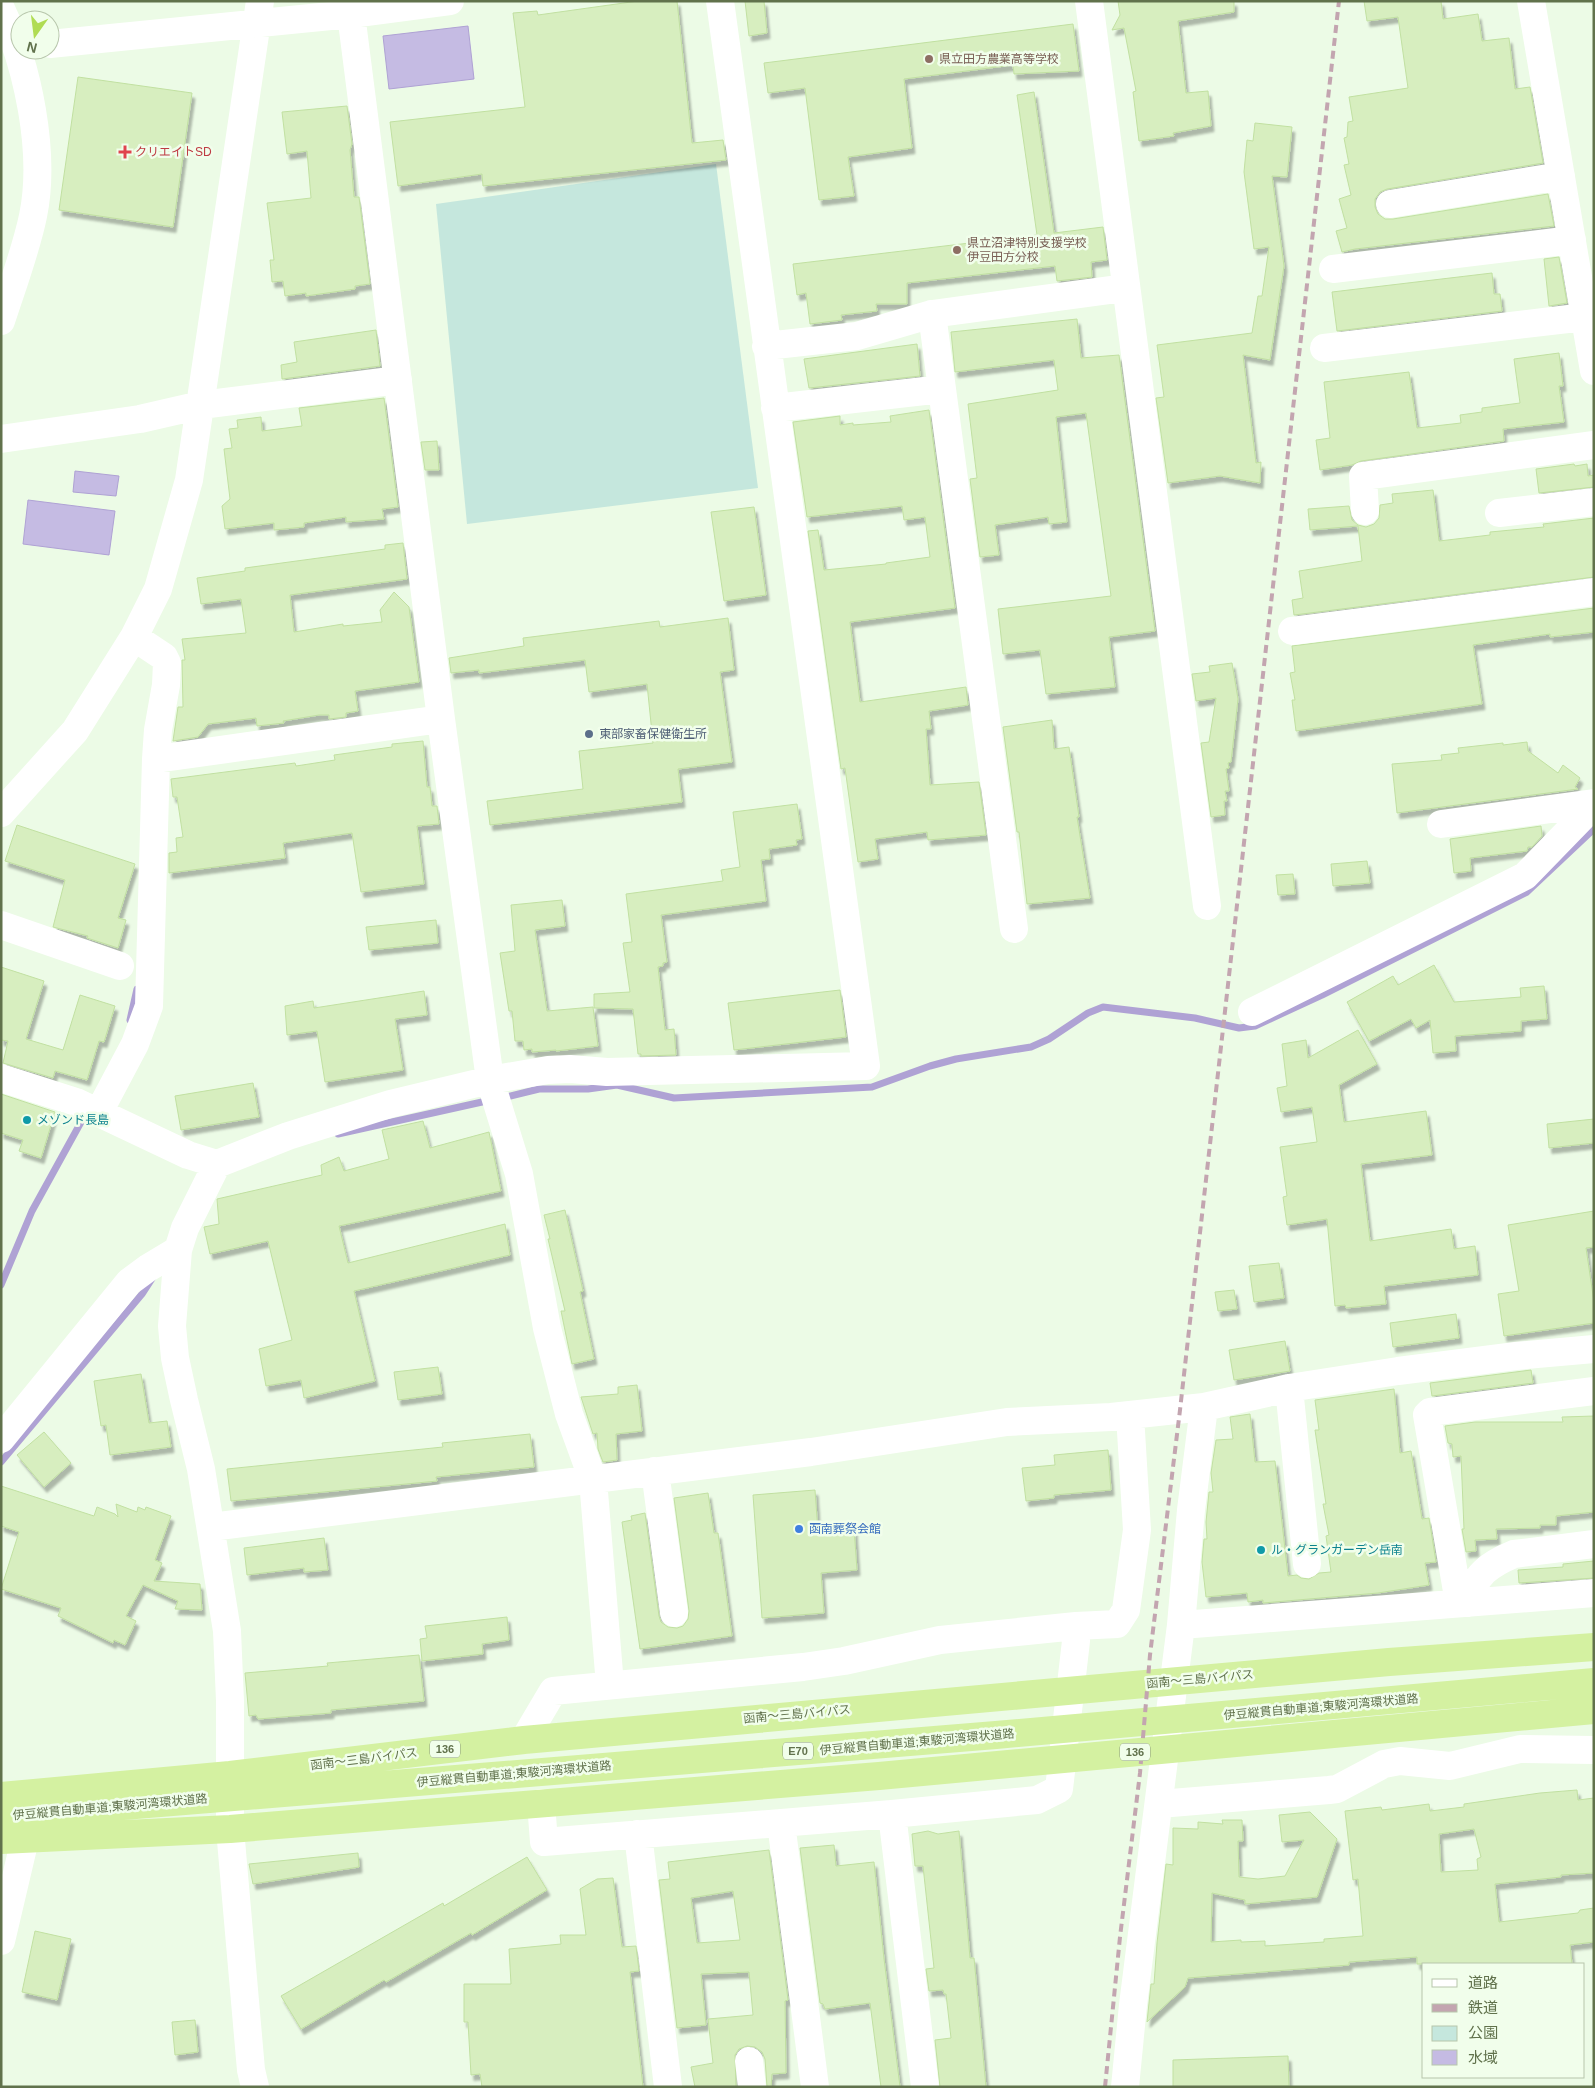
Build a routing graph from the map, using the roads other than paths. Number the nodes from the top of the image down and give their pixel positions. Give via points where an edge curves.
1 (450, 1) edge
2 (720, 1) edge
3 (1089, 1) edge
4 (1531, 1) edge
5 (1, 9) edge
6 (259, 12) edge
7 (351, 14) junction
8 (10, 28) edge
9 (60, 42) edge
10 (21, 60) edge
11 (1561, 176) junction
12 (1390, 204) dead end
13 (1572, 240) junction
14 (1333, 269) dead end
15 (1125, 288) junction
16 (932, 314) junction
17 (1585, 317) junction
18 (1, 321) edge
19 (766, 346) junction
20 (1324, 348) dead end
21 (1594, 371) edge
22 (398, 380) junction
23 (942, 389) junction
24 (201, 406) junction
25 (775, 408) junction
26 (1, 438) edge
27 (1594, 445) edge
28 (1594, 502) edge
29 (1365, 512) dead end
30 (1499, 513) dead end
31 (1594, 592) edge
32 (1292, 631) dead end
33 (134, 637) junction
34 (441, 719) junction
35 (156, 759) junction
36 (1594, 804) edge
37 (1, 813) edge
38 (1441, 824) dead end
39 (1207, 906) dead end
40 (1, 925) edge
41 (1014, 929) dead end
42 (120, 966) dead end
43 (1252, 1012) dead end
44 (1, 1078) edge
45 (490, 1080) junction
46 (99, 1112) junction
47 (217, 1164) junction
48 (178, 1250) junction
49 (1594, 1349) edge
50 (1289, 1388) junction
51 (1594, 1391) edge
52 (1204, 1407) junction
53 (1130, 1415) junction
54 (1, 1439) edge
55 (655, 1471) junction
56 (592, 1480) junction
57 (211, 1527) junction
58 (1594, 1544) edge
59 (1308, 1564) dead end
60 (1594, 1593) edge
61 (1464, 1603) junction
62 (674, 1613) dead end
63 (1181, 1625) junction
64 (1076, 1626) junction
65 (1594, 1647) edge
66 (1594, 1682) edge
67 (610, 1685) junction
68 (1594, 1710) edge
69 (524, 1740) junction
70 (1594, 1750) edge
71 (230, 1775) junction
72 (1, 1796) edge
73 (541, 1803) junction
74 (1159, 1804) junction
75 (892, 1814) junction
76 (1, 1816) edge
77 (781, 1823) junction
78 (230, 1829) junction
79 (638, 1834) junction
80 (13, 1839) edge
81 (1, 1941) edge
82 (255, 2087) edge
83 (668, 2087) edge
84 (815, 2087) edge
85 (924, 2087) edge
86 (1125, 2087) edge

1 - 7 street
2 - 19 street
3 - 15 street
4 - 11 street
5 - 8 street
6 - 7 street
6 - 9 street
6 - 24 street
7 - 22 street
10 - 18 street via 30,96 38,156 37,175 33,216
11 - 12 street
11 - 13 street
13 - 14 street
13 - 17 street
15 - 16 street
15 - 39 street
16 - 19 street via 857,336
16 - 23 street
17 - 20 street
17 - 21 street
19 - 25 street
22 - 24 street
22 - 34 street
23 - 25 street
23 - 41 street
24 - 26 street via 140,419
24 - 33 street via 189,480 175,534 158,589
25 - 45 street via 866,1066 607,1072 570,1069
27 - 29 street via 1363,476
28 - 30 street
31 - 32 street
33 - 35 street via 164,657 167,663
33 - 37 street via 75,730
34 - 35 street
34 - 45 street
35 - 46 street via 149,1006 135,1044
36 - 38 street
36 - 43 street via 1525,876
40 - 42 street
44 - 46 street
45 - 47 street via 353,1115
45 - 56 street via 519,1174 547,1328 569,1414
46 - 47 street via 188,1155
47 - 48 street via 185,1228
48 - 54 street via 129,1282
48 - 57 street via 172,1326 175,1358
49 - 50 street via 1496,1358
50 - 52 street
50 - 59 street
51 - 61 street via 1430,1412 1428,1415
52 - 53 street
52 - 63 street
53 - 55 street via 1007,1422 811,1452
53 - 64 street via 1137,1530 1126,1610 1117,1624
55 - 56 street
55 - 62 street
56 - 57 street
56 - 67 street
57 - 71 street via 227,1631
58 - 61 street via 1514,1554 1489,1567 1474,1582
60 - 61 street
61 - 63 street
63 - 74 street
64 - 67 street via 940,1640 812,1666
64 - 75 street via 1059,1789 1038,1800
65 - 69 highway, 函南～三島バイパス / 136 via 1389,1662
66 - 76 highway, 伊豆縦貫自動車道;東駿河湾環状道路 / E70 via 996,1736
67 - 69 street via 553,1691
68 - 73 highway, 136 via 879,1776
69 - 71 highway, 函南～三島バイパス / 136
70 - 74 street via 1520,1749 1450,1766 1400,1761 1384,1764 1337,1789
71 - 72 highway, 函南～三島バイパス / 136
71 - 78 street
73 - 78 highway, 136
73 - 79 street via 544,1842
74 - 86 street
75 - 77 street
75 - 85 street
77 - 79 street
77 - 84 street
78 - 80 highway, 136
78 - 82 street
79 - 83 street
80 - 81 street

